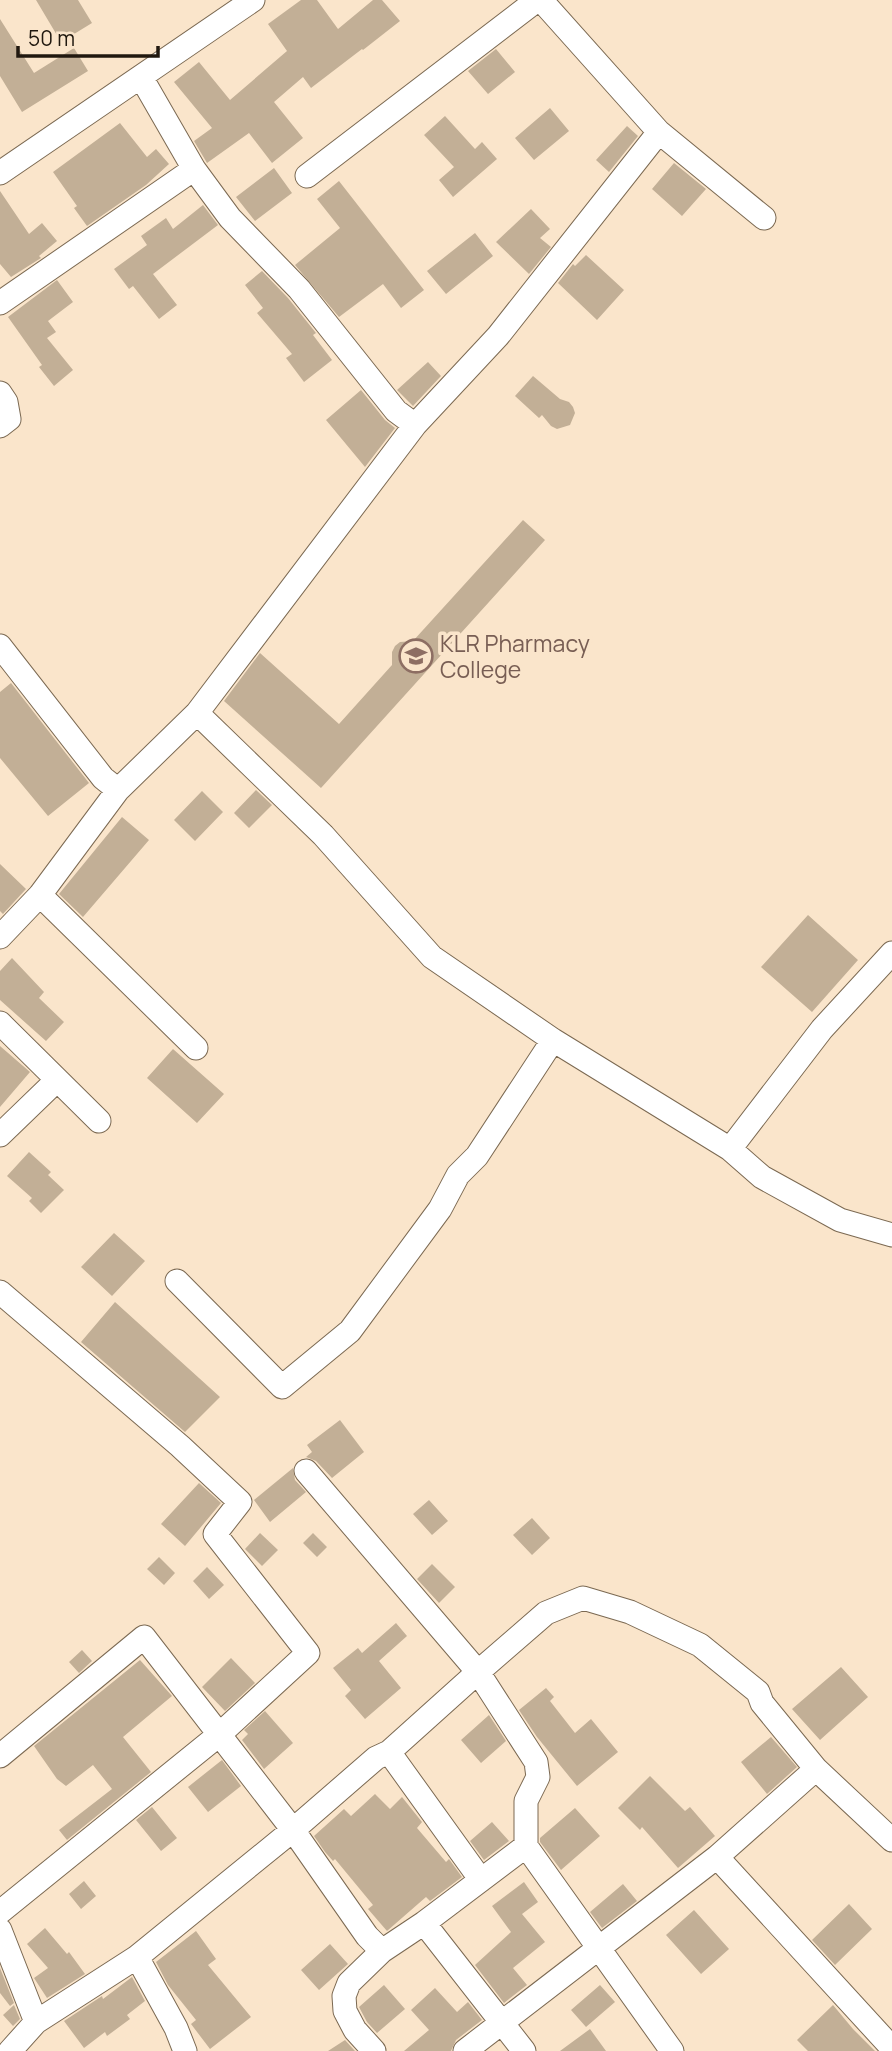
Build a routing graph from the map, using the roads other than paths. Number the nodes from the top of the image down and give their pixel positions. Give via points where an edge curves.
1 (253, 0) edge
2 (539, 0) edge
3 (141, 76) junction
4 (659, 132) junction
5 (194, 169) junction
6 (0, 173) edge
7 (307, 176) dead end
8 (764, 219) dead end
9 (0, 303) edge
10 (0, 393) edge
11 (415, 425) junction
12 (0, 426) edge
13 (0, 646) edge
14 (197, 713) junction
15 (118, 790) junction
16 (40, 895) junction
17 (0, 937) edge
18 (892, 953) edge
19 (0, 1023) edge
20 (553, 1040) junction
21 (195, 1048) dead end
22 (57, 1080) junction
23 (99, 1121) dead end
24 (0, 1135) edge
25 (730, 1149) junction
26 (892, 1236) edge
27 (177, 1281) dead end
28 (0, 1292) edge
29 (306, 1471) dead end
30 (478, 1672) junction
31 (220, 1734) junction
32 (389, 1752) junction
33 (0, 1756) edge
34 (817, 1769) junction
35 (293, 1830) junction
36 (892, 1840) edge
37 (526, 1846) junction
38 (717, 1857) junction
39 (481, 1880) junction
40 (0, 1912) edge
41 (424, 1923) junction
42 (0, 1930) edge
43 (597, 1947) junction
44 (383, 1951) junction
45 (137, 1957) junction
46 (36, 2022) junction
47 (501, 2022) junction
48 (892, 2048) edge
49 (10, 2051) edge
50 (186, 2051) edge
51 (374, 2051) edge
52 (465, 2051) edge
53 (524, 2051) edge
54 (672, 2051) edge

1 - 3 street
2 - 4 street
2 - 7 street
3 - 5 street
3 - 6 street
4 - 8 street
4 - 11 street via 498,336
5 - 9 street
5 - 11 street via 230,218 299,289 396,411
10 - 12 street via 9,419
11 - 14 street
13 - 15 street via 103,778
14 - 15 street
14 - 20 street via 323,835 432,957
15 - 16 street
16 - 17 street
16 - 21 street
18 - 25 street via 822,1029
19 - 22 street
20 - 25 street
20 - 27 street via 477,1156 458,1175 440,1209 349,1331 282,1387
22 - 23 street
22 - 24 street
25 - 26 street via 762,1177 840,1220
28 - 31 street via 240,1502 215,1534 308,1653
29 - 30 street
30 - 32 street
30 - 34 street via 546,1613 583,1598 630,1612 700,1645 758,1692 762,1703
30 - 37 street via 536,1762 538,1777 526,1801
31 - 33 street via 144,1637
31 - 35 street
31 - 40 street
32 - 35 street via 376,1758
32 - 39 street
34 - 36 street
34 - 38 street
35 - 44 street via 367,1936
35 - 45 street
37 - 39 street
37 - 43 street
38 - 43 street
38 - 48 street
39 - 41 street
41 - 44 street
41 - 47 street
42 - 46 street
43 - 47 street
43 - 54 street
44 - 51 street via 349,1983 344,1996 345,2011 355,2030
45 - 46 street
45 - 50 street
46 - 49 street
47 - 52 street
47 - 53 street

